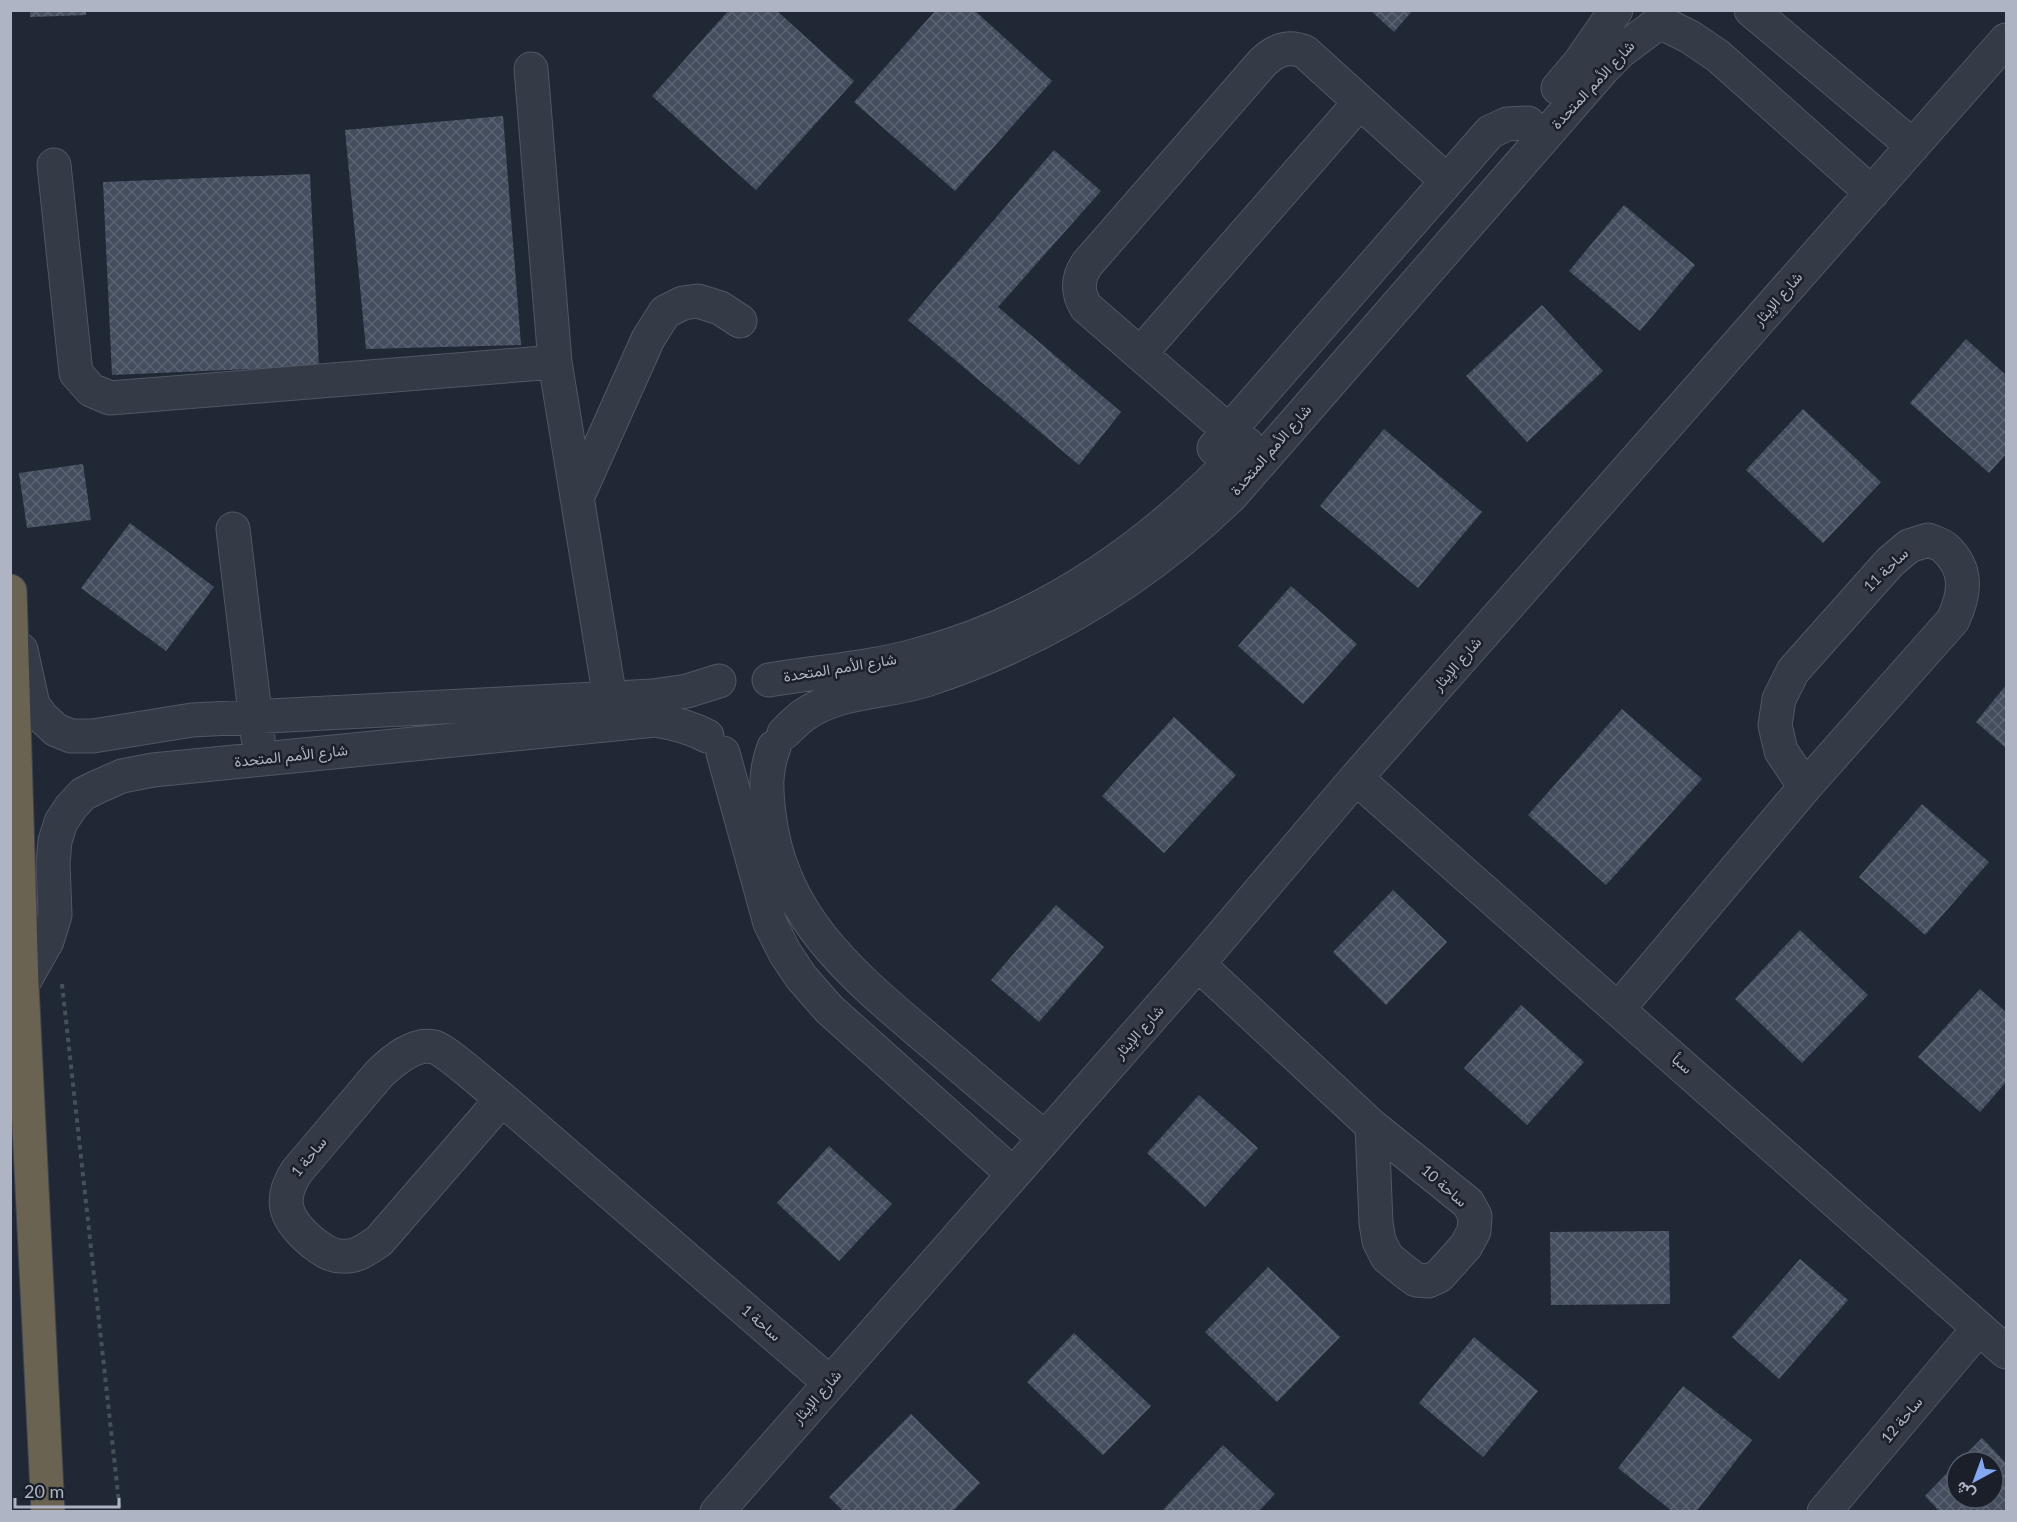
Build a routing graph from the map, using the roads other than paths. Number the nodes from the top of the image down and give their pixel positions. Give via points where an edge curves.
1 (1616, 10) edge
2 (1701, 10) edge
3 (1751, 10) edge
4 (1655, 20) edge
5 (2007, 40) edge
6 (531, 69) dead end
7 (1360, 102) junction
8 (1528, 123) junction
9 (1913, 146) junction
10 (54, 165) dead end
11 (1448, 181) junction
12 (1872, 193) junction
13 (740, 321) dead end
14 (1140, 354) junction
15 (555, 362) junction
16 (1228, 431) junction
17 (577, 498) junction
18 (1194, 499) junction
19 (233, 530) dead end
20 (12, 605) edge
21 (769, 680) junction
22 (720, 681) junction
23 (610, 699) junction
24 (256, 716) junction
25 (779, 740) junction
26 (715, 745) junction
27 (261, 758) junction
28 (1356, 778) junction
29 (1805, 787) junction
30 (1198, 964) junction
31 (22, 985) junction
32 (1619, 1008) junction
33 (502, 1099) junction
34 (1372, 1126) dead end
35 (1045, 1138) junction
36 (1013, 1174) junction
37 (1979, 1328) junction
38 (2007, 1352) edge
39 (830, 1383) junction
40 (48, 1512) edge
41 (717, 1512) edge
42 (1824, 1512) edge

1 - 8 street, شارع الأمم المتحدة via 1580,62
2 - 4 street, شارع الأمم المتحدة via 1689,21
3 - 9 street
4 - 12 street via 1718,56
4 - 25 street, شارع الأمم المتحدة via 1604,68 1231,496 1191,533 1078,614 1012,648 924,681 831,701 805,715
5 - 9 street, شارع الإيثار
6 - 15 street
7 - 11 street
7 - 14 street
7 - 14 street via 1305,52 1296,49 1278,50 1255,70 1082,272 1079,290 1086,307
8 - 11 street via 1507,124 1490,132
8 - 18 street, شارع الأمم المتحدة via 1248,443
9 - 12 street, شارع الإيثار
10 - 15 street via 76,373 90,390 110,399
11 - 16 street
12 - 28 street, شارع الإيثار
13 - 17 street via 698,300 665,312 648,339
14 - 16 street
15 - 17 street
16 - 18 street via 1199,467
17 - 23 street
18 - 21 street, شارع الأمم المتحدة via 1107,567 1065,594 1005,624 916,656
19 - 24 street
20 - 24 street via 33,705 56,730 71,736 93,736 192,720
20 - 31 highway
21 - 22 street via 744,672
21 - 25 street via 784,699 787,710 787,722
22 - 23 street via 687,691
22 - 26 street via 711,689 702,711 702,723
23 - 24 street
24 - 27 street
25 - 26 street via 766,753 744,759
25 - 35 street via 767,764 770,825 774,847 802,912 852,974
26 - 27 street, شارع الأمم المتحدة via 694,729 655,720
26 - 36 street via 770,923 801,977 829,1009
27 - 31 street, شارع الأمم المتحدة via 133,774 83,794 61,822 53,863 55,915 47,941
28 - 30 street, شارع الإيثار
28 - 32 street, سبأ
29 - 29 street, ساحة 11 via 1953,620 1964,585 1960,569 1945,548 1928,540 1902,551 1793,671 1779,699 1775,725 1781,751
29 - 32 street, ساحة 11
30 - 34 street
30 - 35 street, شارع الإيثار
31 - 40 highway
32 - 37 street, سبأ
33 - 33 street, ساحة 1 via 434,1047 412,1049 380,1073 297,1171 286,1195 291,1221 323,1251 359,1255 379,1242
33 - 39 street, ساحة 1
35 - 36 street, شارع الإيثار
36 - 39 street, شارع الإيثار
37 - 38 street, سبأ
37 - 42 street, ساحة 12
39 - 41 street, شارع الإيثار

